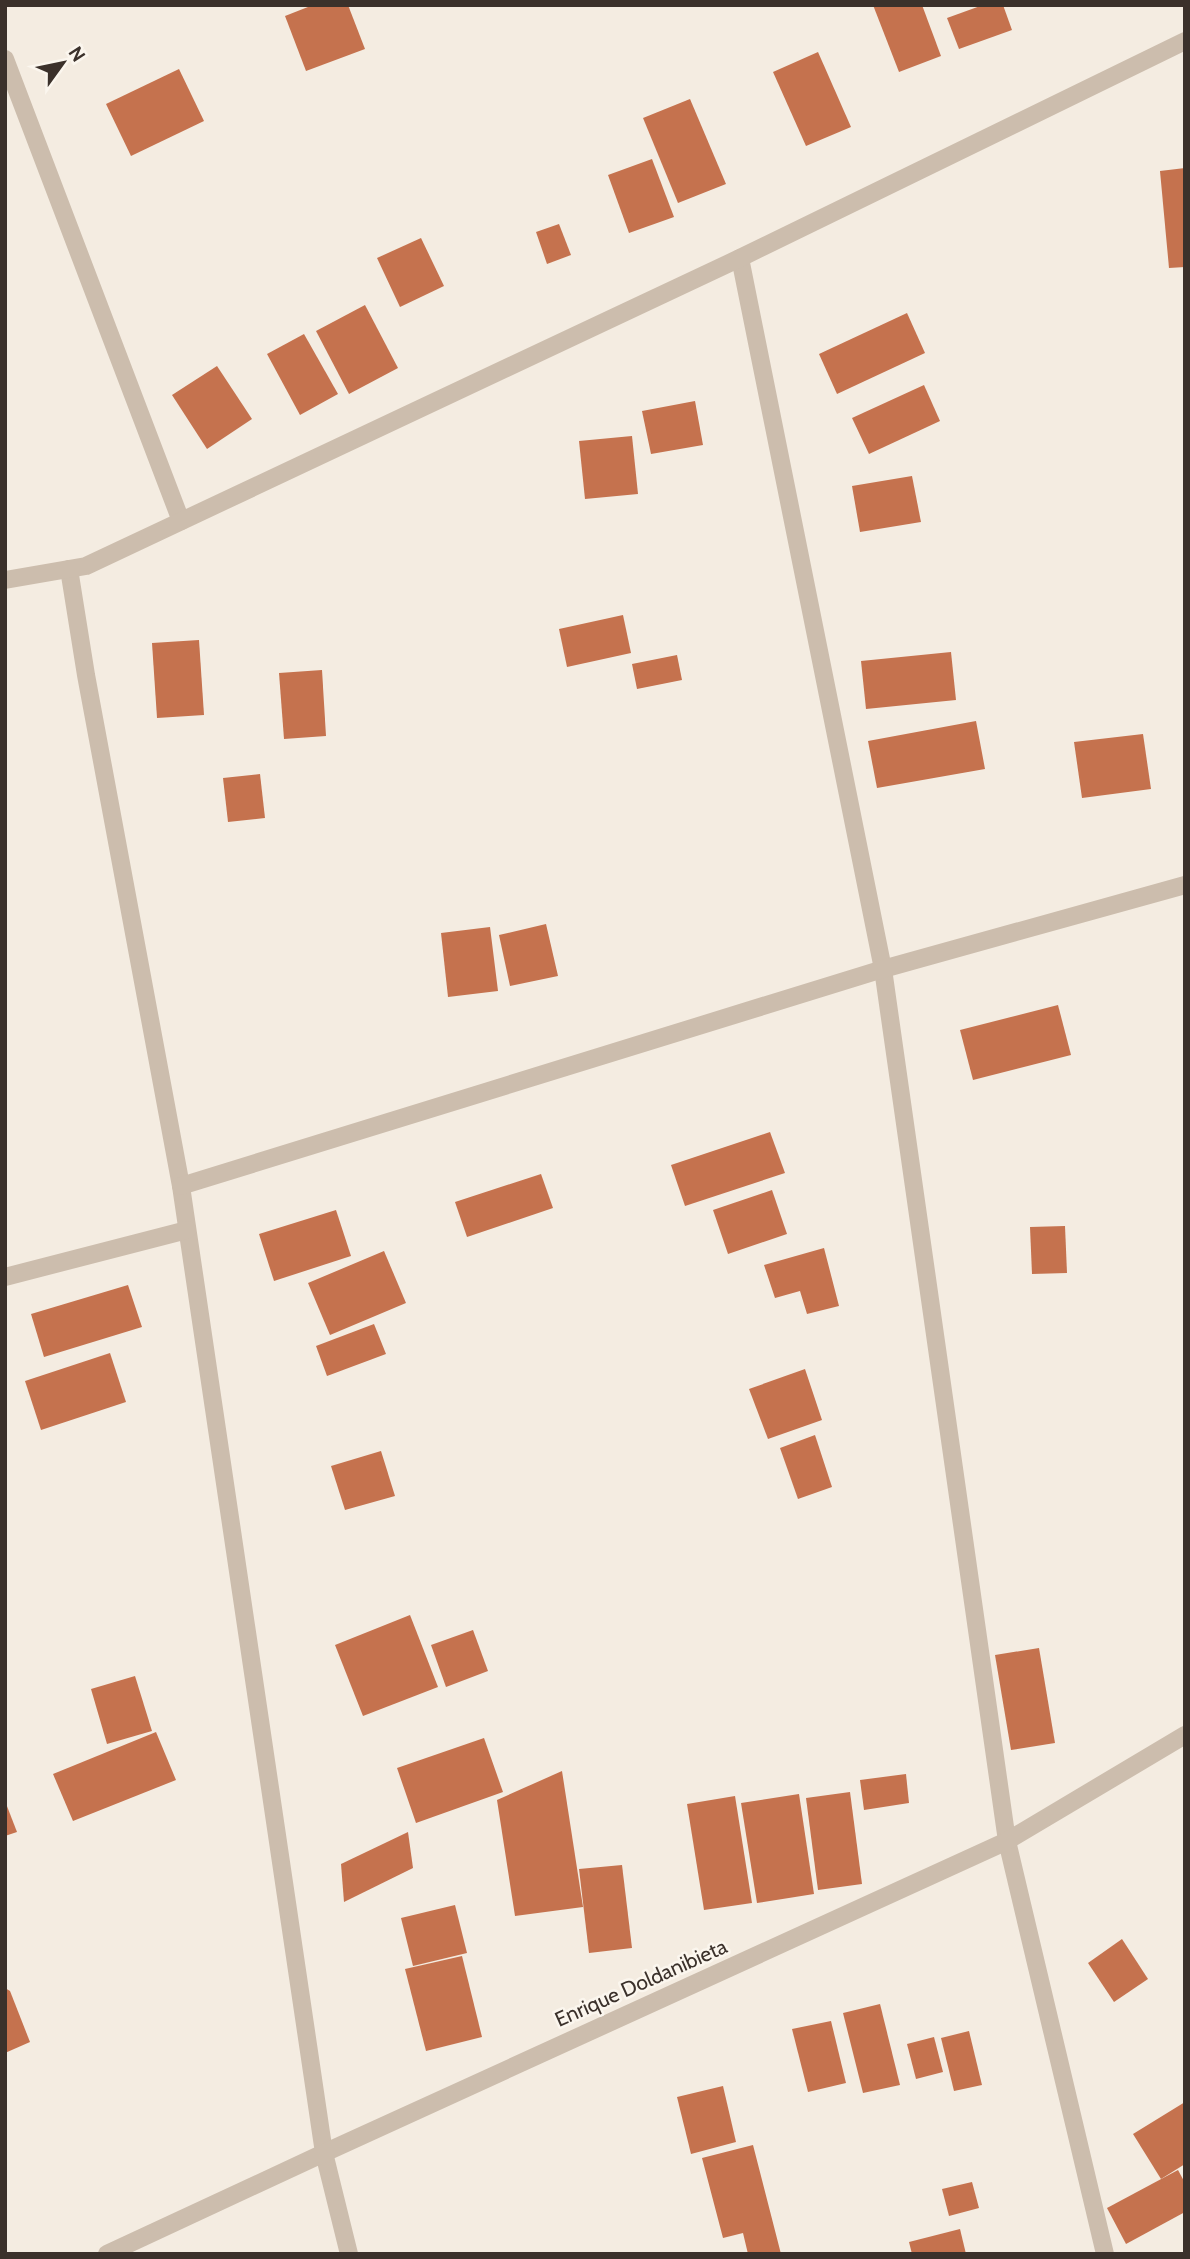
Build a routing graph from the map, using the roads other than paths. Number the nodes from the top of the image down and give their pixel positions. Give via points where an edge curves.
1 (1185, 41) edge
2 (5, 59) edge
3 (740, 258) junction
4 (181, 521) junction
5 (69, 569) junction
6 (5, 580) edge
7 (1185, 885) edge
8 (883, 969) junction
9 (181, 1185) junction
10 (187, 1230) junction
11 (5, 1277) edge
12 (1185, 1735) edge
13 (1007, 1841) junction
14 (324, 2152) junction
15 (107, 2254) edge
16 (349, 2254) edge
17 (1105, 2254) edge

1 - 3 street
2 - 4 street
3 - 4 street
3 - 8 street
4 - 5 street via 86,566
5 - 6 street
5 - 9 street
7 - 8 street
8 - 9 street
8 - 13 street
9 - 10 street
10 - 11 street
10 - 14 street
12 - 13 street, Enrique Doldanibieta
13 - 14 street, Enrique Doldanibieta
13 - 17 street
14 - 15 street, Enrique Doldanibieta
14 - 16 street

